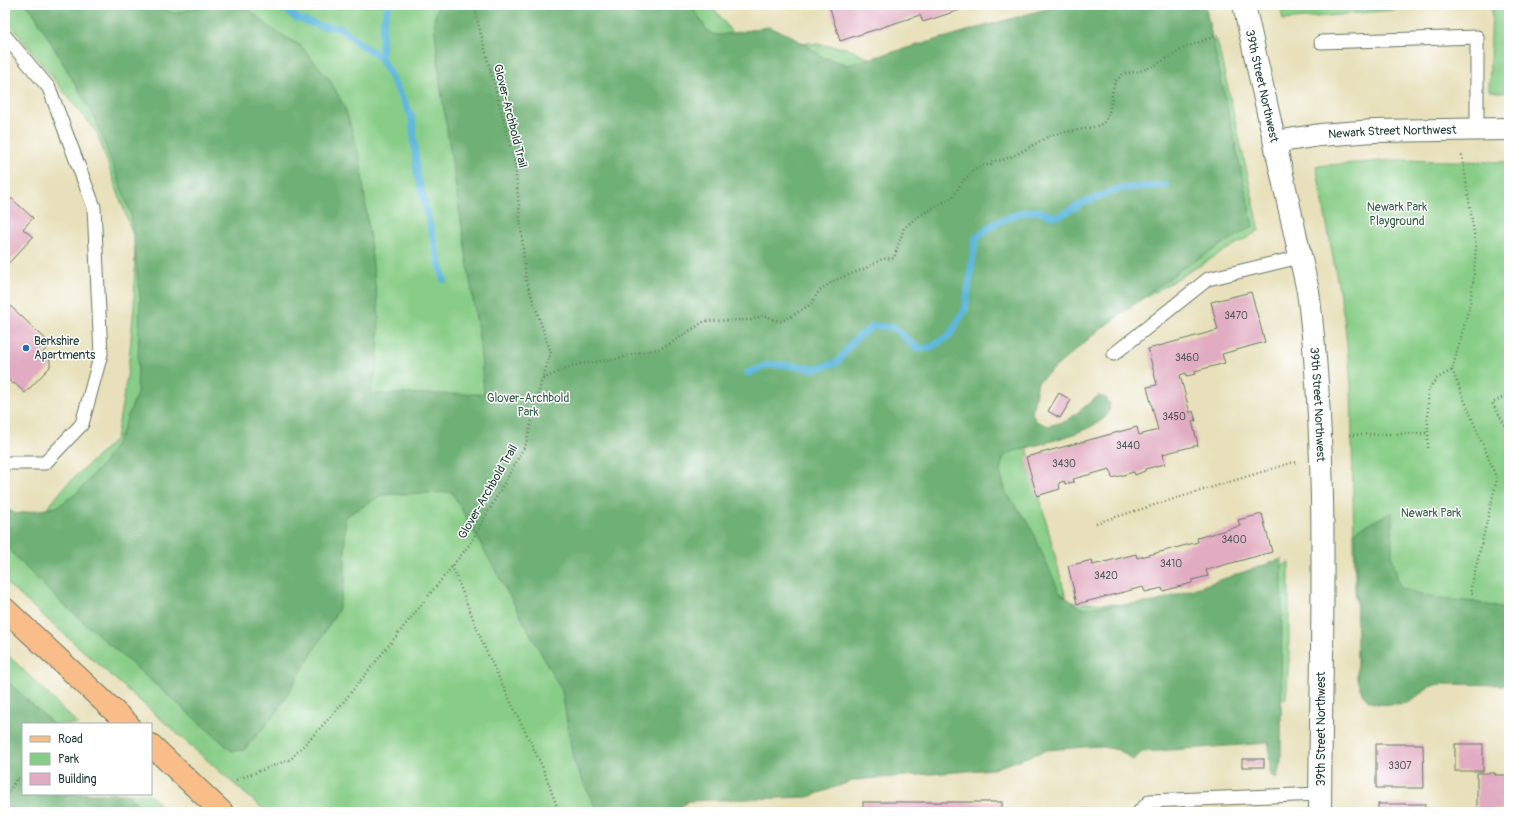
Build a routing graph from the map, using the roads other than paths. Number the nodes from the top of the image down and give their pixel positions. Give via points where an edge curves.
1 (1244, 5) edge
2 (5, 36) edge
3 (1321, 42) dead end
4 (1477, 129) junction
5 (1509, 129) edge
6 (1275, 142) junction
7 (1300, 257) junction
8 (1114, 354) dead end
9 (5, 463) edge
10 (5, 609) edge
11 (127, 723) edge
12 (152, 746) edge
13 (1320, 803) edge
14 (222, 812) edge
15 (1139, 812) edge

1 - 6 street, 39th Street Northwest
2 - 9 lane via 49,88 94,207 101,354 82,424 45,463
3 - 4 lane via 1477,37
4 - 5 street, Newark Street Northwest
4 - 6 street, Newark Street Northwest via 1374,131
6 - 7 street, 39th Street Northwest
7 - 8 lane via 1208,279
7 - 13 street, 39th Street Northwest via 1314,336 1322,462
10 - 11 main road
12 - 14 main road
13 - 15 lane via 1150,801

